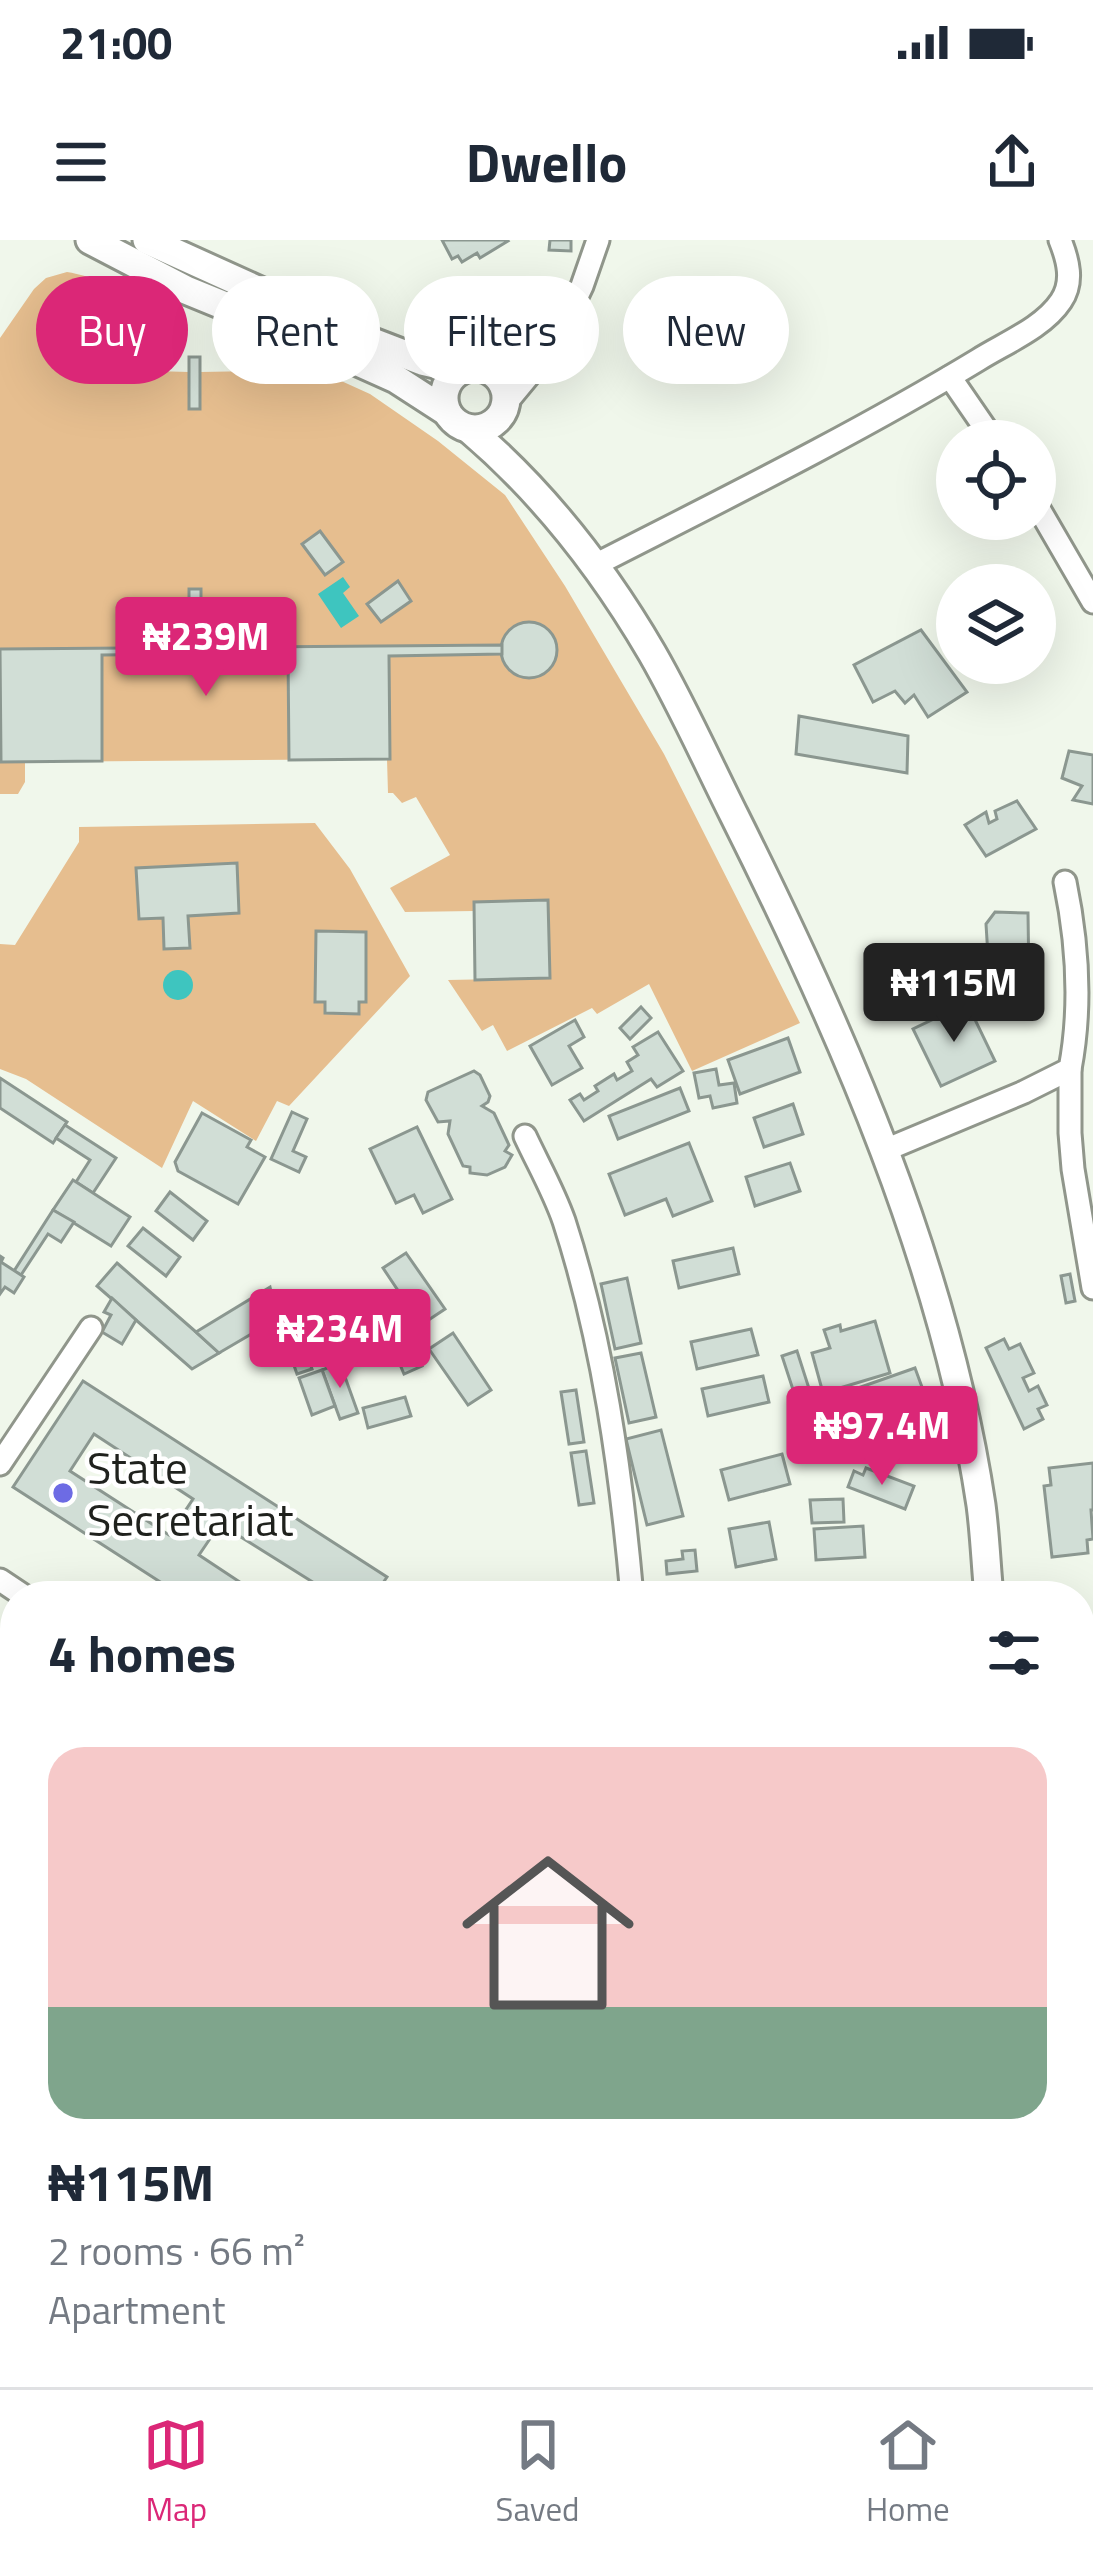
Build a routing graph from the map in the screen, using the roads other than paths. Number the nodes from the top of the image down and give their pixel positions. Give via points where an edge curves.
1 (90, 240) edge
2 (147, 240) edge
3 (598, 240) edge
4 (1060, 240) edge
5 (585, 276) edge
6 (404, 354) edge
7 (950, 377) junction
8 (446, 384) edge
9 (503, 384) edge
10 (523, 384) edge
11 (504, 408) junction
12 (980, 420) edge
13 (458, 421) junction
14 (524, 479) junction
15 (1056, 538) edge
16 (595, 565) junction
17 (1093, 602) edge
18 (1065, 882) dead end
19 (1070, 1069) junction
20 (525, 1136) dead end
21 (883, 1151) junction
22 (1093, 1288) edge
23 (91, 1328) dead end
24 (0, 1420) edge
25 (20, 1433) junction
26 (0, 1464) edge
27 (631, 1581) edge
28 (987, 1581) edge

1 - 13 street via 396,379
2 - 6 street
3 - 5 street
4 - 7 street via 1069,262 1062,299 1046,318
7 - 12 street
7 - 16 street
8 - 13 street via 443,403
9 - 11 street
10 - 11 street
11 - 13 street via 489,426
11 - 14 street
13 - 14 street
14 - 16 street
15 - 17 street
16 - 21 street via 652,653 770,886
18 - 19 street via 1078,1001
19 - 21 street
19 - 22 street via 1073,1168
20 - 27 street via 581,1280
21 - 28 street via 958,1396
23 - 25 street
24 - 25 street
25 - 26 street

